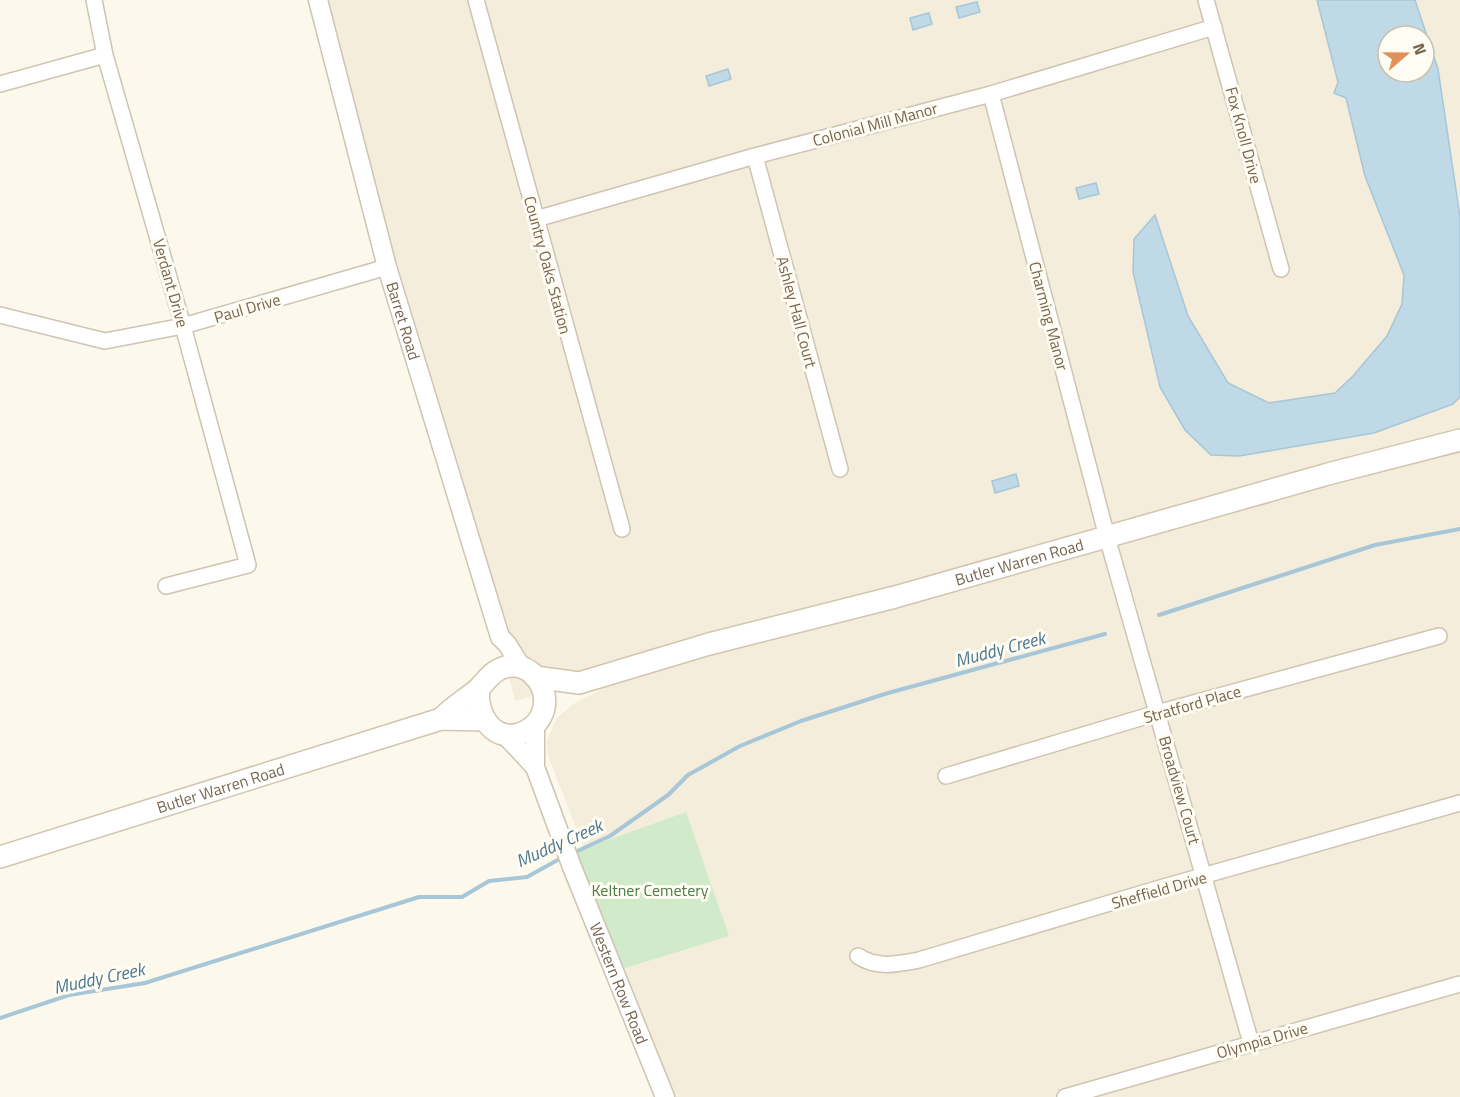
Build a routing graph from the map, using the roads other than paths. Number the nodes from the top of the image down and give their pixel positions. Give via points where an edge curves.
1 (94, 0) edge
2 (318, 0) edge
3 (476, 0) edge
4 (1206, 0) edge
5 (1214, 27) junction
6 (105, 55) junction
7 (0, 84) edge
8 (991, 94) junction
9 (755, 156) junction
10 (536, 219) junction
11 (387, 267) junction
12 (1281, 269) dead end
13 (0, 315) edge
14 (183, 326) junction
15 (1460, 440) edge
16 (840, 469) dead end
17 (622, 529) dead end
18 (1107, 537) junction
19 (166, 586) dead end
20 (1439, 636) dead end
21 (500, 637) junction
22 (529, 673) junction
23 (485, 681) junction
24 (579, 683) junction
25 (1157, 713) junction
26 (441, 718) junction
27 (484, 720) junction
28 (539, 720) junction
29 (505, 735) junction
30 (535, 767) junction
31 (946, 776) dead end
32 (1460, 803) edge
33 (0, 857) edge
34 (1205, 877) junction
35 (858, 956) dead end
36 (1460, 984) edge
37 (1251, 1043) junction
38 (665, 1097) edge
39 (1065, 1097) edge

1 - 6 street, Verdant Drive
2 - 11 street, Barret Road
3 - 10 street, Country Oaks Station
4 - 5 street, Fox Knoll Drive
5 - 8 street, Colonial Mill Manor
5 - 12 street, Fox Knoll Drive
6 - 7 street
6 - 14 street, Verdant Drive
8 - 9 street, Colonial Mill Manor
8 - 18 street, Charming Manor
9 - 10 street, Colonial Mill Manor
9 - 16 street, Ashley Hall Court
10 - 17 street, Country Oaks Station
11 - 14 street, Paul Drive
11 - 21 street, Barret Road
13 - 14 street, Paul Drive via 105,342
14 - 19 street, Verdant Drive via 248,565
15 - 18 main road, Butler Warren Road
18 - 24 main road, Butler Warren Road
18 - 25 street, Broadview Court
20 - 25 street, Stratford Place
21 - 22 street, Barret Road
21 - 23 street, Barret Road
22 - 23 main road, Butler Warren Road via 505,668
22 - 24 main road, Butler Warren Road
22 - 28 main road via 543,690 545,699
23 - 26 main road, Butler Warren Road
23 - 27 main road via 479,706
24 - 28 main road, Butler Warren Road
25 - 31 street, Stratford Place
25 - 34 street, Broadview Court
26 - 27 main road, Butler Warren Road
26 - 33 main road, Butler Warren Road
27 - 29 main road
28 - 29 main road, Butler Warren Road via 520,734
28 - 30 street, Western Row Road
29 - 30 street, Western Row Road
30 - 38 street, Western Row Road
32 - 34 street, Sheffield Drive
34 - 35 street, Sheffield Drive via 919,960 882,964
34 - 37 street, Broadview Court
36 - 37 street, Olympia Drive
37 - 39 street, Olympia Drive

